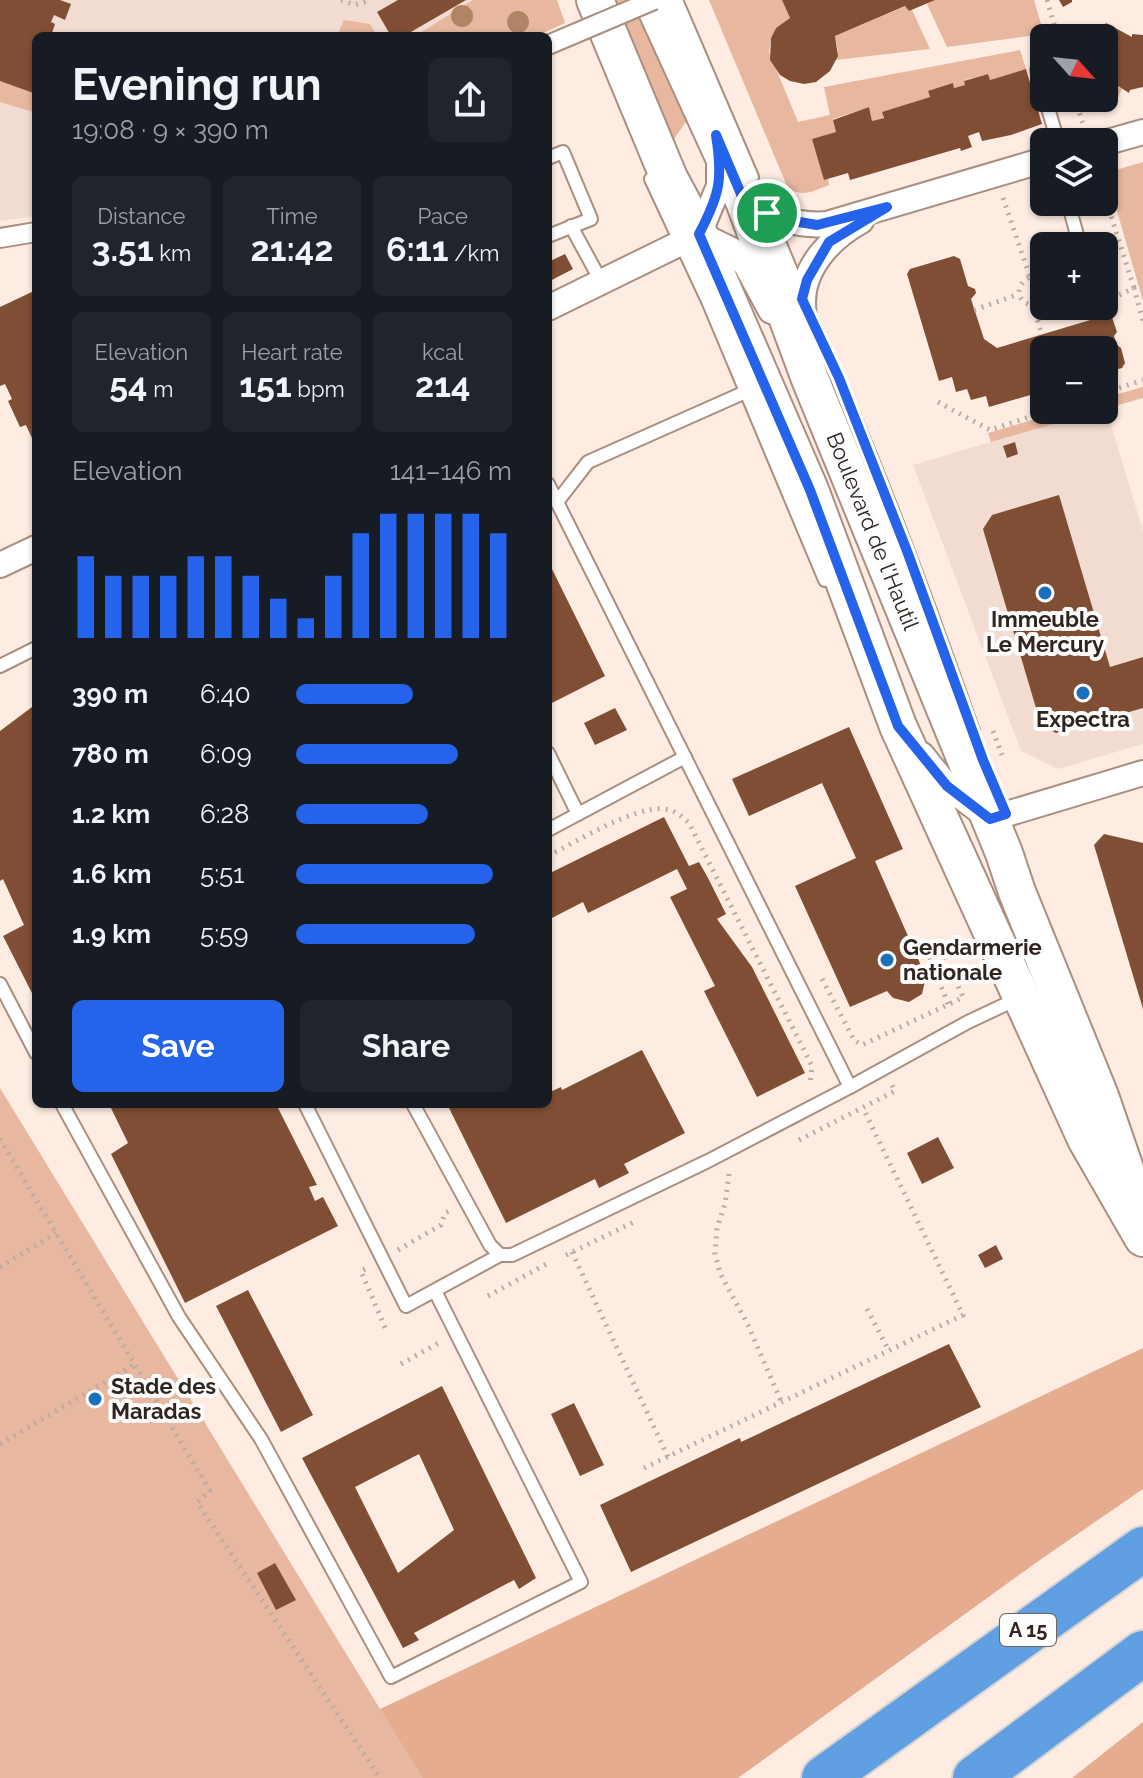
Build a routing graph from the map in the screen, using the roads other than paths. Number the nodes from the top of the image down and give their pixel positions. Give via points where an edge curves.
1 (653, 0) edge
2 (676, 0) edge
3 (596, 2) edge
4 (552, 43) edge
5 (602, 52) dead end
6 (1143, 132) edge
7 (716, 135) junction
8 (1118, 139) edge
9 (552, 156) edge
10 (1030, 164) edge
11 (648, 172) dead end
12 (757, 200) junction
13 (887, 207) junction
14 (571, 226) junction
15 (32, 233) edge
16 (552, 234) edge
17 (0, 238) edge
18 (690, 239) junction
19 (602, 283) junction
20 (802, 299) junction
21 (552, 306) edge
22 (810, 379) junction
23 (755, 388) junction
24 (552, 492) edge
25 (557, 502) junction
26 (32, 550) edge
27 (0, 565) edge
28 (833, 598) dead end
29 (846, 622) dead end
30 (32, 650) edge
31 (876, 665) junction
32 (0, 666) edge
33 (898, 726) junction
34 (978, 746) dead end
35 (685, 757) junction
36 (552, 761) edge
37 (1143, 773) edge
38 (578, 814) junction
39 (1002, 814) junction
40 (552, 828) edge
41 (0, 984) edge
42 (1020, 998) junction
43 (32, 1045) edge
44 (850, 1087) junction
45 (1100, 1096) junction
46 (64, 1108) edge
47 (307, 1108) edge
48 (415, 1108) edge
49 (1130, 1167) edge
50 (1143, 1221) edge
51 (1143, 1238) edge
52 (500, 1255) junction
53 (435, 1291) junction
54 (1143, 1549) edge
55 (1143, 1653) edge
56 (824, 1778) edge
57 (975, 1778) edge

1 - 4 street, bridge
1 - 7 main road, Boulevard de l'Hautil
2 - 12 lane
3 - 5 lane
3 - 18 main road, Boulevard de l'Hautil
6 - 8 street
7 - 12 main road, Boulevard de l'Hautil
7 - 18 street, Boulevard de l'Hautil via 719,186
9 - 14 lane via 563,152 591,219
10 - 13 street
11 - 18 lane
12 - 13 street via 776,218 817,225
12 - 20 lane
12 - 22 main road, Boulevard de l'Hautil
13 - 20 street via 829,242
14 - 16 lane
14 - 19 lane
15 - 17 street
18 - 19 street
18 - 22 street, Boulevard de l'Hautil via 732,250 746,265
18 - 23 main road, Boulevard de l'Hautil
19 - 21 street
20 - 22 street
20 - 34 lane via 839,378
22 - 39 main road, Boulevard de l'Hautil
23 - 25 lane via 588,462
23 - 28 lane
23 - 31 main road, Boulevard de l'Hautil via 810,490
24 - 25 lane
25 - 35 lane
26 - 27 street
29 - 31 lane
30 - 32 lane
31 - 33 main road, Boulevard de l'Hautil
33 - 39 street via 947,786
33 - 42 main road, Boulevard de l'Hautil
35 - 38 lane
35 - 44 lane
36 - 38 lane
37 - 39 street
38 - 40 lane
39 - 45 main road, Boulevard de l'Hautil via 1017,892
41 - 43 lane
42 - 44 lane
42 - 45 main road
42 - 49 main road, Boulevard de l'Hautil via 1086,1139
44 - 52 lane via 537,1245
45 - 49 main road, Boulevard de l'Hautil
46 - 53 lane via 179,1317 261,1439 391,1677 581,1582
47 - 53 lane via 406,1306
48 - 52 lane
49 - 50 main road, Boulevard de l'Hautil
49 - 51 main road, Boulevard de l'Hautil
52 - 53 lane
54 - 56 highway, A 15
55 - 57 highway

